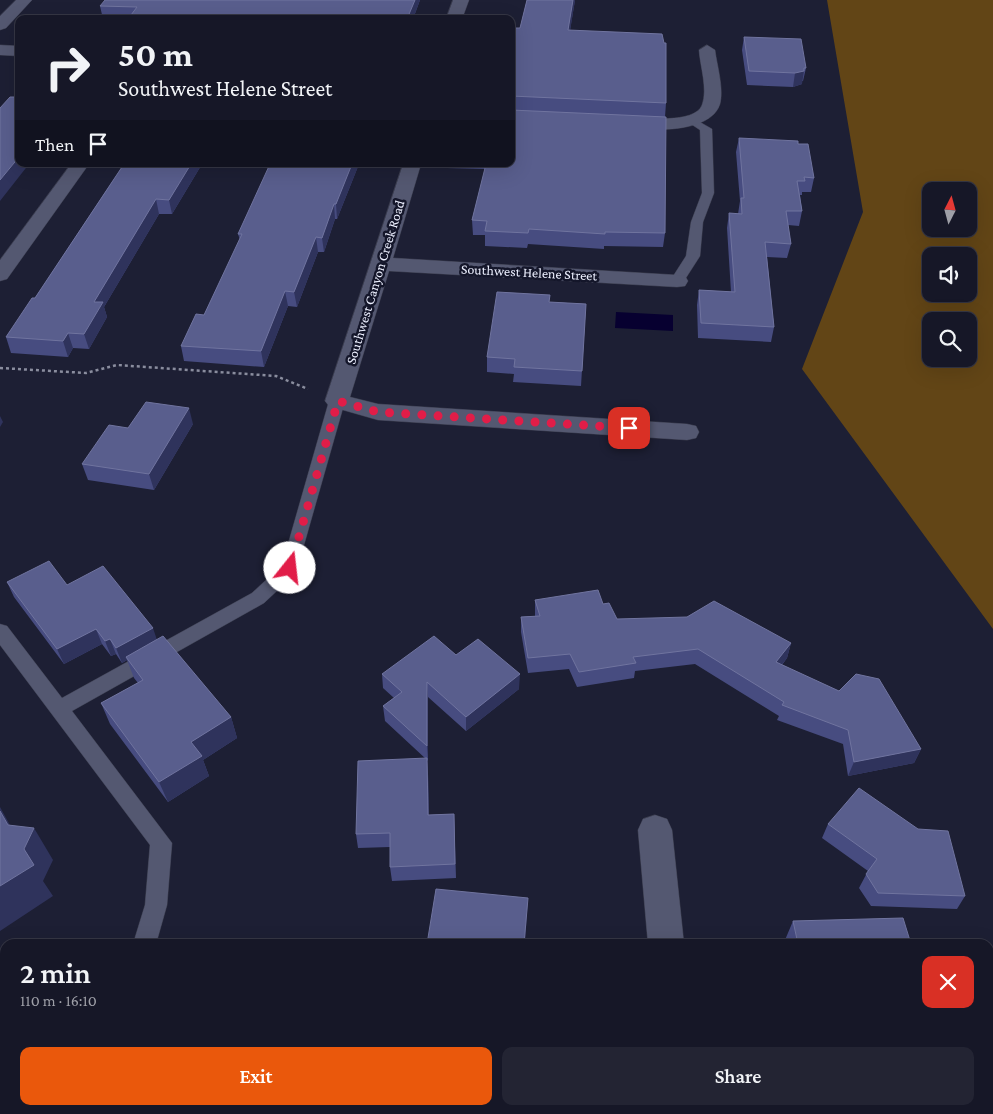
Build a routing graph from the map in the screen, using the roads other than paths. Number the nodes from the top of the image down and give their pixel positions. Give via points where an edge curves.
1 (24, 0) edge
2 (461, 0) edge
3 (455, 15) edge
4 (0, 25) edge
5 (0, 50) edge
6 (707, 50) dead end
7 (15, 51) edge
8 (691, 120) junction
9 (608, 121) edge
10 (78, 167) edge
11 (411, 167) edge
12 (381, 264) junction
13 (0, 275) edge
14 (677, 281) joint
15 (338, 401) junction
16 (687, 432) dead end
17 (0, 631) edge
18 (59, 709) junction
19 (655, 830) dead end
20 (146, 939) edge
21 (666, 939) edge

1 - 4 street
2 - 3 street
5 - 7 street
6 - 8 street via 710,106
8 - 9 street via 666,124
8 - 14 lane via 706,129 708,193 697,222 693,256
10 - 13 street
11 - 12 street, Southwest Canyon Creek Road
12 - 14 street, Southwest Helene Street
12 - 15 street, Southwest Canyon Creek Road
15 - 16 street via 378,412
15 - 18 lane via 290,568 258,598
17 - 18 lane
18 - 20 lane via 160,843 156,905
19 - 21 street

